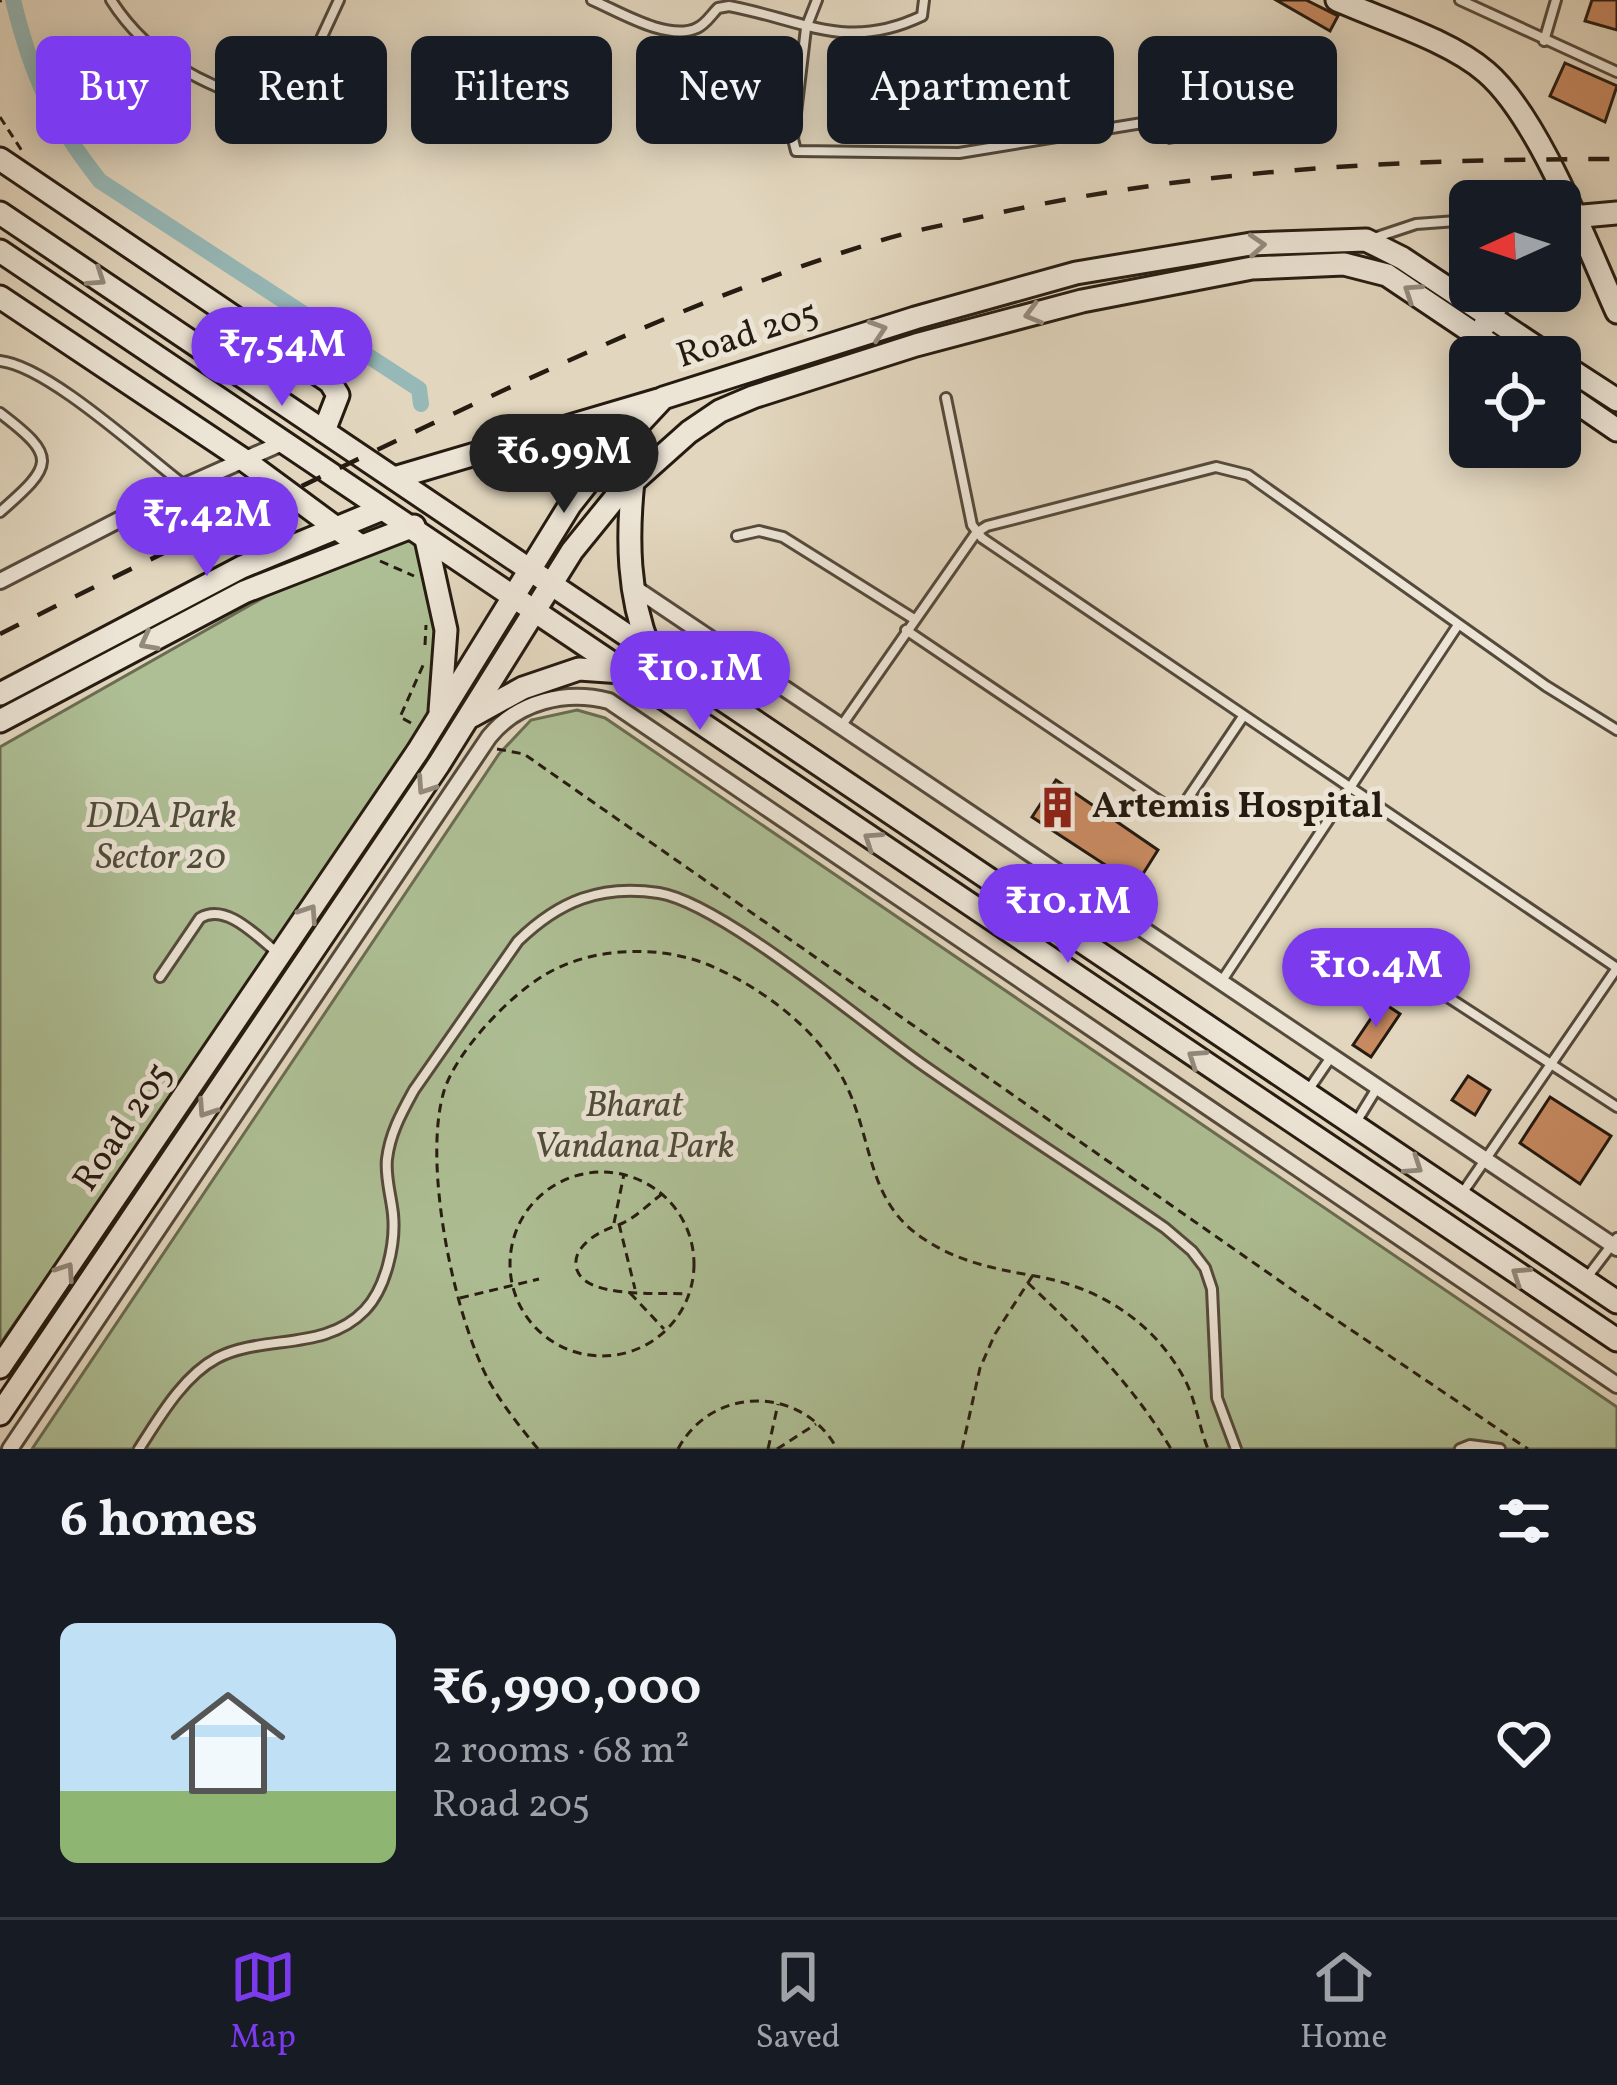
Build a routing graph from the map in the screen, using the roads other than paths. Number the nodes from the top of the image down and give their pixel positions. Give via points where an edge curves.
1 (111, 0) edge
2 (339, 0) edge
3 (592, 0) edge
4 (817, 0) edge
5 (924, 0) edge
6 (1337, 0) edge
7 (1460, 0) edge
8 (1556, 0) edge
9 (806, 28) junction
10 (1544, 40) junction
11 (1616, 69) edge
12 (1138, 124) edge
13 (0, 159) edge
14 (1552, 180) edge
15 (1581, 210) edge
16 (0, 213) edge
17 (1617, 213) edge
18 (1449, 222) edge
19 (1366, 241) junction
20 (1581, 241) edge
21 (0, 251) edge
22 (0, 297) edge
23 (1493, 312) edge
24 (1617, 313) edge
25 (1484, 326) junction
26 (1492, 336) edge
27 (1506, 336) edge
28 (0, 361) edge
29 (1581, 377) edge
30 (663, 398) junction
31 (946, 398) dead end
32 (1617, 400) edge
33 (1581, 406) edge
34 (0, 413) edge
35 (324, 430) junction
36 (1617, 430) edge
37 (282, 443) junction
38 (244, 460) junction
39 (394, 478) junction
40 (633, 482) junction
41 (185, 486) junction
42 (380, 510) junction
43 (0, 512) edge
44 (448, 513) junction
45 (339, 527) junction
46 (418, 533) junction
47 (976, 533) junction
48 (737, 536) dead end
49 (365, 552) junction
50 (531, 569) junction
51 (0, 581) edge
52 (552, 583) junction
53 (632, 586) junction
54 (513, 598) junction
55 (534, 612) junction
56 (914, 619) junction
57 (1458, 625) junction
58 (906, 630) junction
59 (649, 649) junction
60 (623, 672) junction
61 (0, 694) edge
62 (1242, 718) junction
63 (467, 719) junction
64 (0, 721) edge
65 (434, 725) junction
66 (841, 726) junction
67 (1617, 730) edge
68 (1348, 785) junction
69 (1377, 951) dead end
70 (280, 955) junction
71 (1617, 968) edge
72 (160, 977) dead end
73 (1220, 983) junction
74 (1330, 1057) junction
75 (1552, 1064) junction
76 (1377, 1088) junction
77 (1306, 1093) junction
78 (1617, 1107) edge
79 (1354, 1125) junction
80 (1485, 1160) junction
81 (1460, 1196) junction
82 (1616, 1244) edge
83 (1585, 1280) junction
84 (1617, 1302) edge
85 (1617, 1340) edge
86 (0, 1367) edge
87 (1617, 1384) edge
88 (0, 1414) edge
89 (10, 1449) edge
90 (139, 1449) edge
91 (1236, 1449) edge
92 (1460, 1449) edge
93 (1499, 1449) edge

1 - 2 lane via 138,38 172,63 275,107 294,97
3 - 9 lane via 667,30 691,31 729,7
4 - 9 lane
5 - 9 lane via 922,16 870,34
6 - 14 main road via 1485,71 1522,113
7 - 10 lane
8 - 10 lane
9 - 12 lane via 796,151 959,153
10 - 11 lane
13 - 35 main road via 330,382 338,395
15 - 17 main road
16 -> 35 main road
18 - 19 lane
19 - 25 main road, Road 205 via 1402,258
30 -> 19 main road, Road 205 via 1076,273 1251,244
20 - 24 main road
21 - 37 main road
22 - 38 main road
23 - 25 main road
25 - 26 main road, Road 205
25 - 27 main road, Road 205
25 -> 40 main road, Road 205 via 1387,275 1344,264 1252,268 1082,301 752,397 689,432
28 - 41 lane via 41,377
29 - 32 main road
30 - 39 main road
30 - 50 main road, Road 205 via 594,474
31 - 47 lane
33 - 36 main road
34 - 43 lane via 32,438 43,461
35 - 39 main road
37 - 38 street
37 - 42 main road
38 - 41 street
38 - 45 main road
39 - 44 main road
40 - 52 main road, Road 205
40 - 53 main road
41 - 51 street
42 - 45 main road
42 - 46 main road
44 - 46 main road
44 - 50 main road
45 - 49 main road
45 - 61 main road via 242,567
46 - 49 main road
46 - 54 main road
46 - 65 main road via 446,630
47 - 56 lane
47 - 57 lane via 1202,470 1237,470
47 - 62 lane
48 - 56 lane via 782,537
49 -> 64 main road via 244,592
50 - 52 main road
50 - 54 main road, Road 205
52 - 55 main road, Road 205
52 - 59 main road
53 - 59 main road
53 - 66 street
54 - 55 main road
54 - 65 main road, Road 205
55 - 60 main road
55 - 63 main road, Road 205
56 - 58 lane
57 - 67 lane
57 - 68 lane
58 - 62 lane via 1170,808 1184,804
58 - 66 lane
59 - 77 main road
60 - 63 main road via 579,669
85 -> 60 main road
62 - 68 lane
63 -> 88 main road, Road 205
70 -> 65 main road, Road 205
66 - 73 street
68 - 71 lane
68 - 73 lane
69 - 75 lane
70 - 72 lane via 226,915 208,913
86 -> 70 main road, Road 205
71 - 75 lane
73 - 74 street
74 - 76 street
74 - 77 lane
75 - 78 lane
75 - 80 lane
76 - 79 lane
76 - 80 street
77 - 79 main road
79 -> 81 main road
80 - 81 lane
80 - 82 street
81 - 83 main road
82 - 83 lane
83 - 84 main road
87 - 89 street via 610,701 562,697 503,720 478,753
90 - 91 lane via 213,1360 322,1336 364,1311 394,1232 386,1162 414,1090 537,922 576,898 615,891 664,894 722,922 1192,1251 1212,1289 1216,1398
92 - 93 lane

